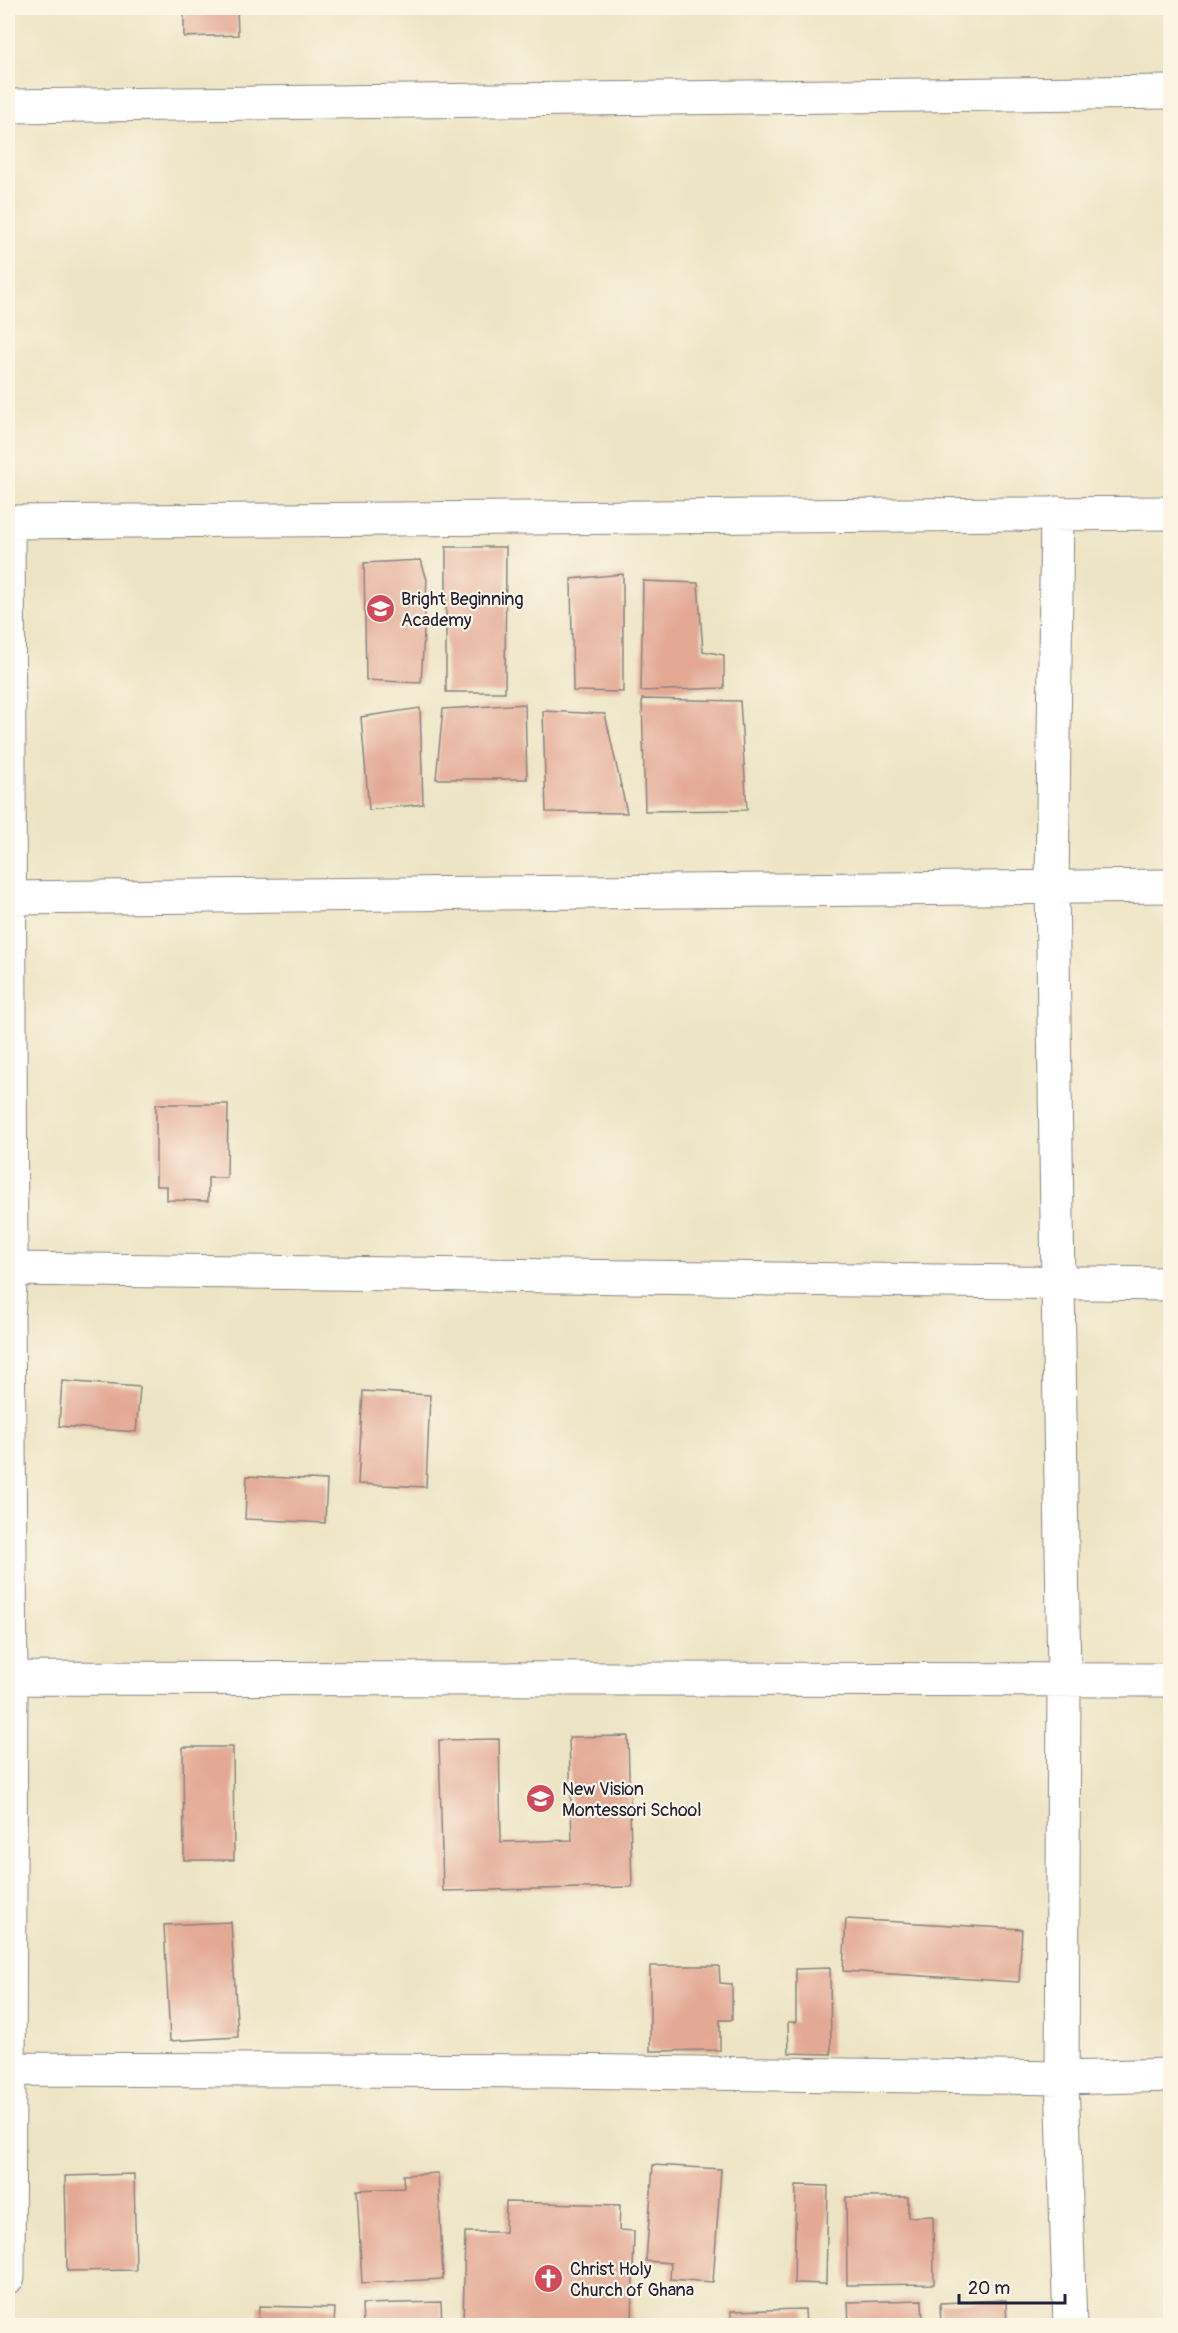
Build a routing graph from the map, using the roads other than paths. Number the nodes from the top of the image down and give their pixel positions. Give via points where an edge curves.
1 (1170, 92) edge
2 (8, 106) edge
3 (1057, 513) junction
4 (1170, 513) edge
5 (8, 522) edge
6 (1052, 886) junction
7 (1170, 886) edge
8 (9, 898) junction
9 (10, 1269) junction
10 (1059, 1282) junction
11 (1170, 1284) edge
12 (9, 1678) edge
13 (1064, 1680) junction
14 (1170, 1680) edge
15 (8, 2068) edge
16 (1170, 2075) edge
17 (1062, 2078) junction
18 (8, 2277) edge
19 (1070, 2325) edge

1 - 2 street
3 - 4 street
3 - 5 street
3 - 6 street
5 - 8 street
6 - 7 street
6 - 8 street
6 - 10 street
8 - 9 street
9 - 10 street
9 - 12 street
10 - 11 street
10 - 13 street
12 - 13 street
12 - 15 street
13 - 14 street
13 - 17 street
15 - 17 street
15 - 18 street
16 - 17 street
17 - 19 street

